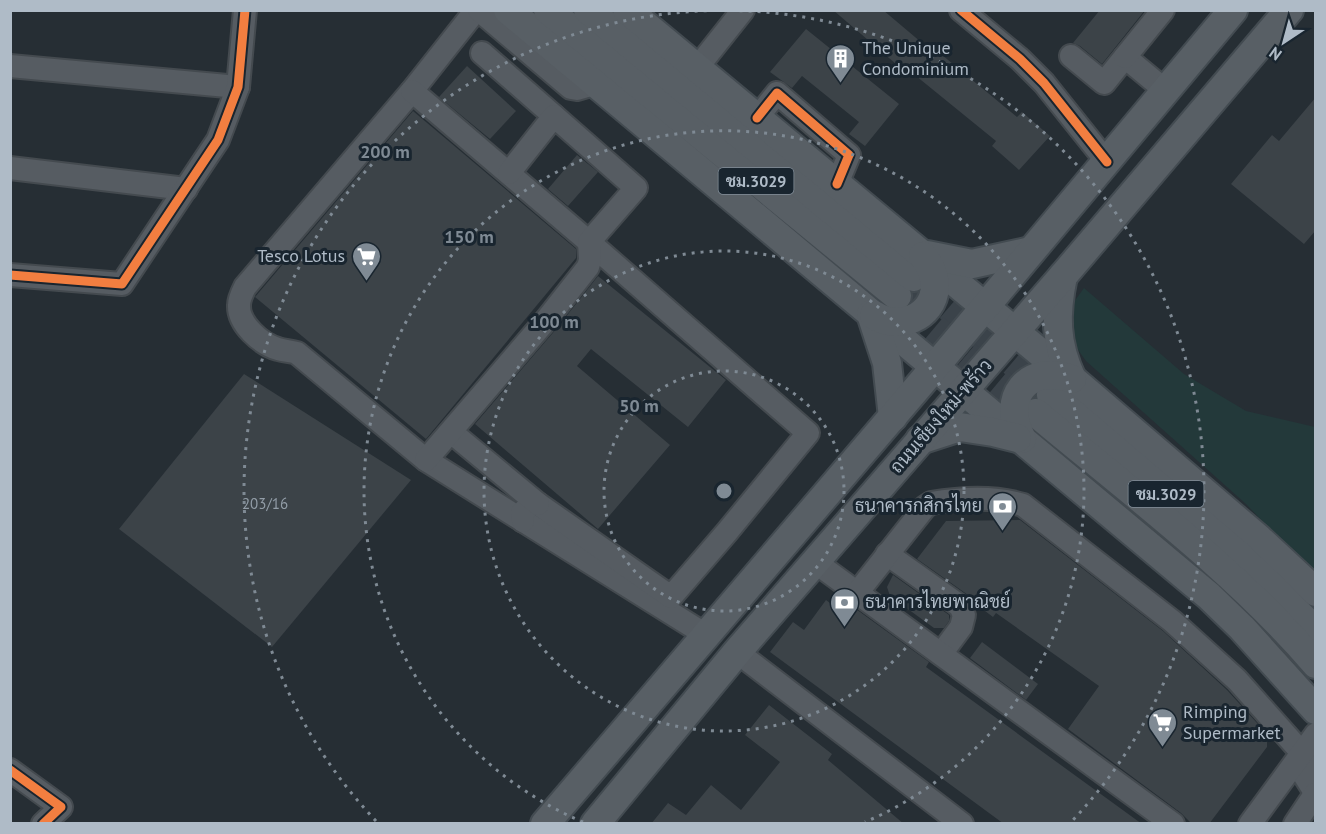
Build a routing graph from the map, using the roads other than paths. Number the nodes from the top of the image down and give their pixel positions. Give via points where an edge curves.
1 (245, 10) edge
2 (477, 10) edge
3 (508, 10) edge
4 (548, 10) edge
5 (588, 10) edge
6 (627, 10) edge
7 (743, 10) edge
8 (961, 10) edge
9 (1163, 10) edge
10 (1233, 10) edge
11 (1289, 10) edge
12 (482, 53) dead end
13 (1071, 56) dead end
14 (1125, 57) junction
15 (10, 66) edge
16 (697, 68) junction
17 (594, 84) junction
18 (238, 87) junction
19 (412, 91) junction
20 (1166, 91) junction
21 (554, 116) junction
22 (1107, 162) junction
23 (10, 168) edge
24 (509, 173) junction
25 (186, 189) junction
26 (589, 242) junction
27 (1031, 251) junction
28 (10, 275) edge
29 (910, 276) junction
30 (1063, 276) junction
31 (985, 307) junction
32 (871, 313) junction
33 (1015, 331) junction
34 (935, 368) junction
35 (963, 390) junction
36 (1053, 396) junction
37 (893, 417) junction
38 (451, 432) junction
39 (1022, 439) junction
40 (919, 440) junction
41 (426, 460) junction
42 (538, 504) junction
43 (523, 521) junction
44 (887, 554) junction
45 (815, 562) junction
46 (857, 592) junction
47 (1316, 592) edge
48 (1316, 632) edge
49 (706, 635) junction
50 (737, 652) junction
51 (941, 654) junction
52 (1316, 664) edge
53 (1316, 710) edge
54 (1316, 734) edge
55 (10, 770) edge
56 (1307, 773) edge
57 (43, 824) edge
58 (545, 824) edge
59 (595, 824) edge
60 (962, 824) edge
61 (1173, 824) edge
62 (1250, 824) edge
63 (1295, 824) edge

1 - 18 street
2 - 17 street via 571,88
2 - 19 street
3 - 17 main road
4 - 29 main road, ชม.3029
5 - 29 main road, ชม.3029
6 - 16 main road
7 - 16 street
8 - 22 street via 1044,83
9 - 14 street
10 - 20 main road, ถนนเชียงใหม่-พร้าว
11 - 30 main road, ถนนเชียงใหม่-พร้าว
12 - 21 street
13 - 14 street via 1104,82
14 - 20 street
15 - 18 street
16 - 29 main road via 837,184
17 - 32 main road
18 - 25 street via 218,140
19 - 24 street
19 - 41 street via 245,287 239,306 244,323 261,339 297,353
20 - 22 main road, ถนนเชียงใหม่-พร้าว
21 - 24 street
21 - 26 street via 636,188
22 - 27 main road, ถนนเชียงใหม่-พร้าว
23 - 25 street
24 - 26 street
25 - 28 street via 122,284
26 - 38 street via 588,267
26 - 42 street via 808,434 671,597
27 - 29 main road
27 - 31 main road, ถนนเชียงใหม่-พร้าว
29 - 31 main road
29 - 32 main road via 934,275 935,288 926,310 899,322 881,320
30 - 33 main road, ถนนเชียงใหม่-พร้าว
30 - 36 main road via 1057,306 1064,363
31 - 33 main road
31 - 34 main road, ถนนเชียงใหม่-พร้าว
32 - 34 main road
32 - 37 main road via 887,363
33 - 35 main road, ถนนเชียงใหม่-พร้าว
33 - 36 main road
34 - 35 main road
34 - 37 main road, ถนนเชียงใหม่-พร้าว
35 - 39 main road
35 - 40 main road, ถนนเชียงใหม่-พร้าว
36 - 39 main road via 1061,375 1036,377 1018,393 1013,416
36 - 47 main road via 1259,539
36 - 48 main road, ชม.3029 via 1242,558
36 - 52 main road, ชม.3029
37 - 49 main road, ถนนเชียงใหม่-พร้าว
38 - 41 street
38 - 42 street
39 - 40 main road via 960,427
39 - 53 main road via 1209,596
40 - 45 main road, ถนนเชียงใหม่-พร้าว
41 - 43 street
42 - 43 street via 531,504 522,513
43 - 49 street
44 - 46 street
44 - 51 street via 960,606 964,615 961,627
44 - 56 street via 924,507 931,504 980,499 1023,505 1172,621 1237,680
45 - 46 street
45 - 50 main road, ถนนเชียงใหม่-พร้าว
46 - 51 street
49 - 58 main road, ถนนเชียงใหม่-พร้าว
50 - 59 main road, ถนนเชียงใหม่-พร้าว
50 - 60 street
51 - 61 street
54 - 56 street
55 - 57 street via 61,807
56 - 62 street
56 - 63 street

